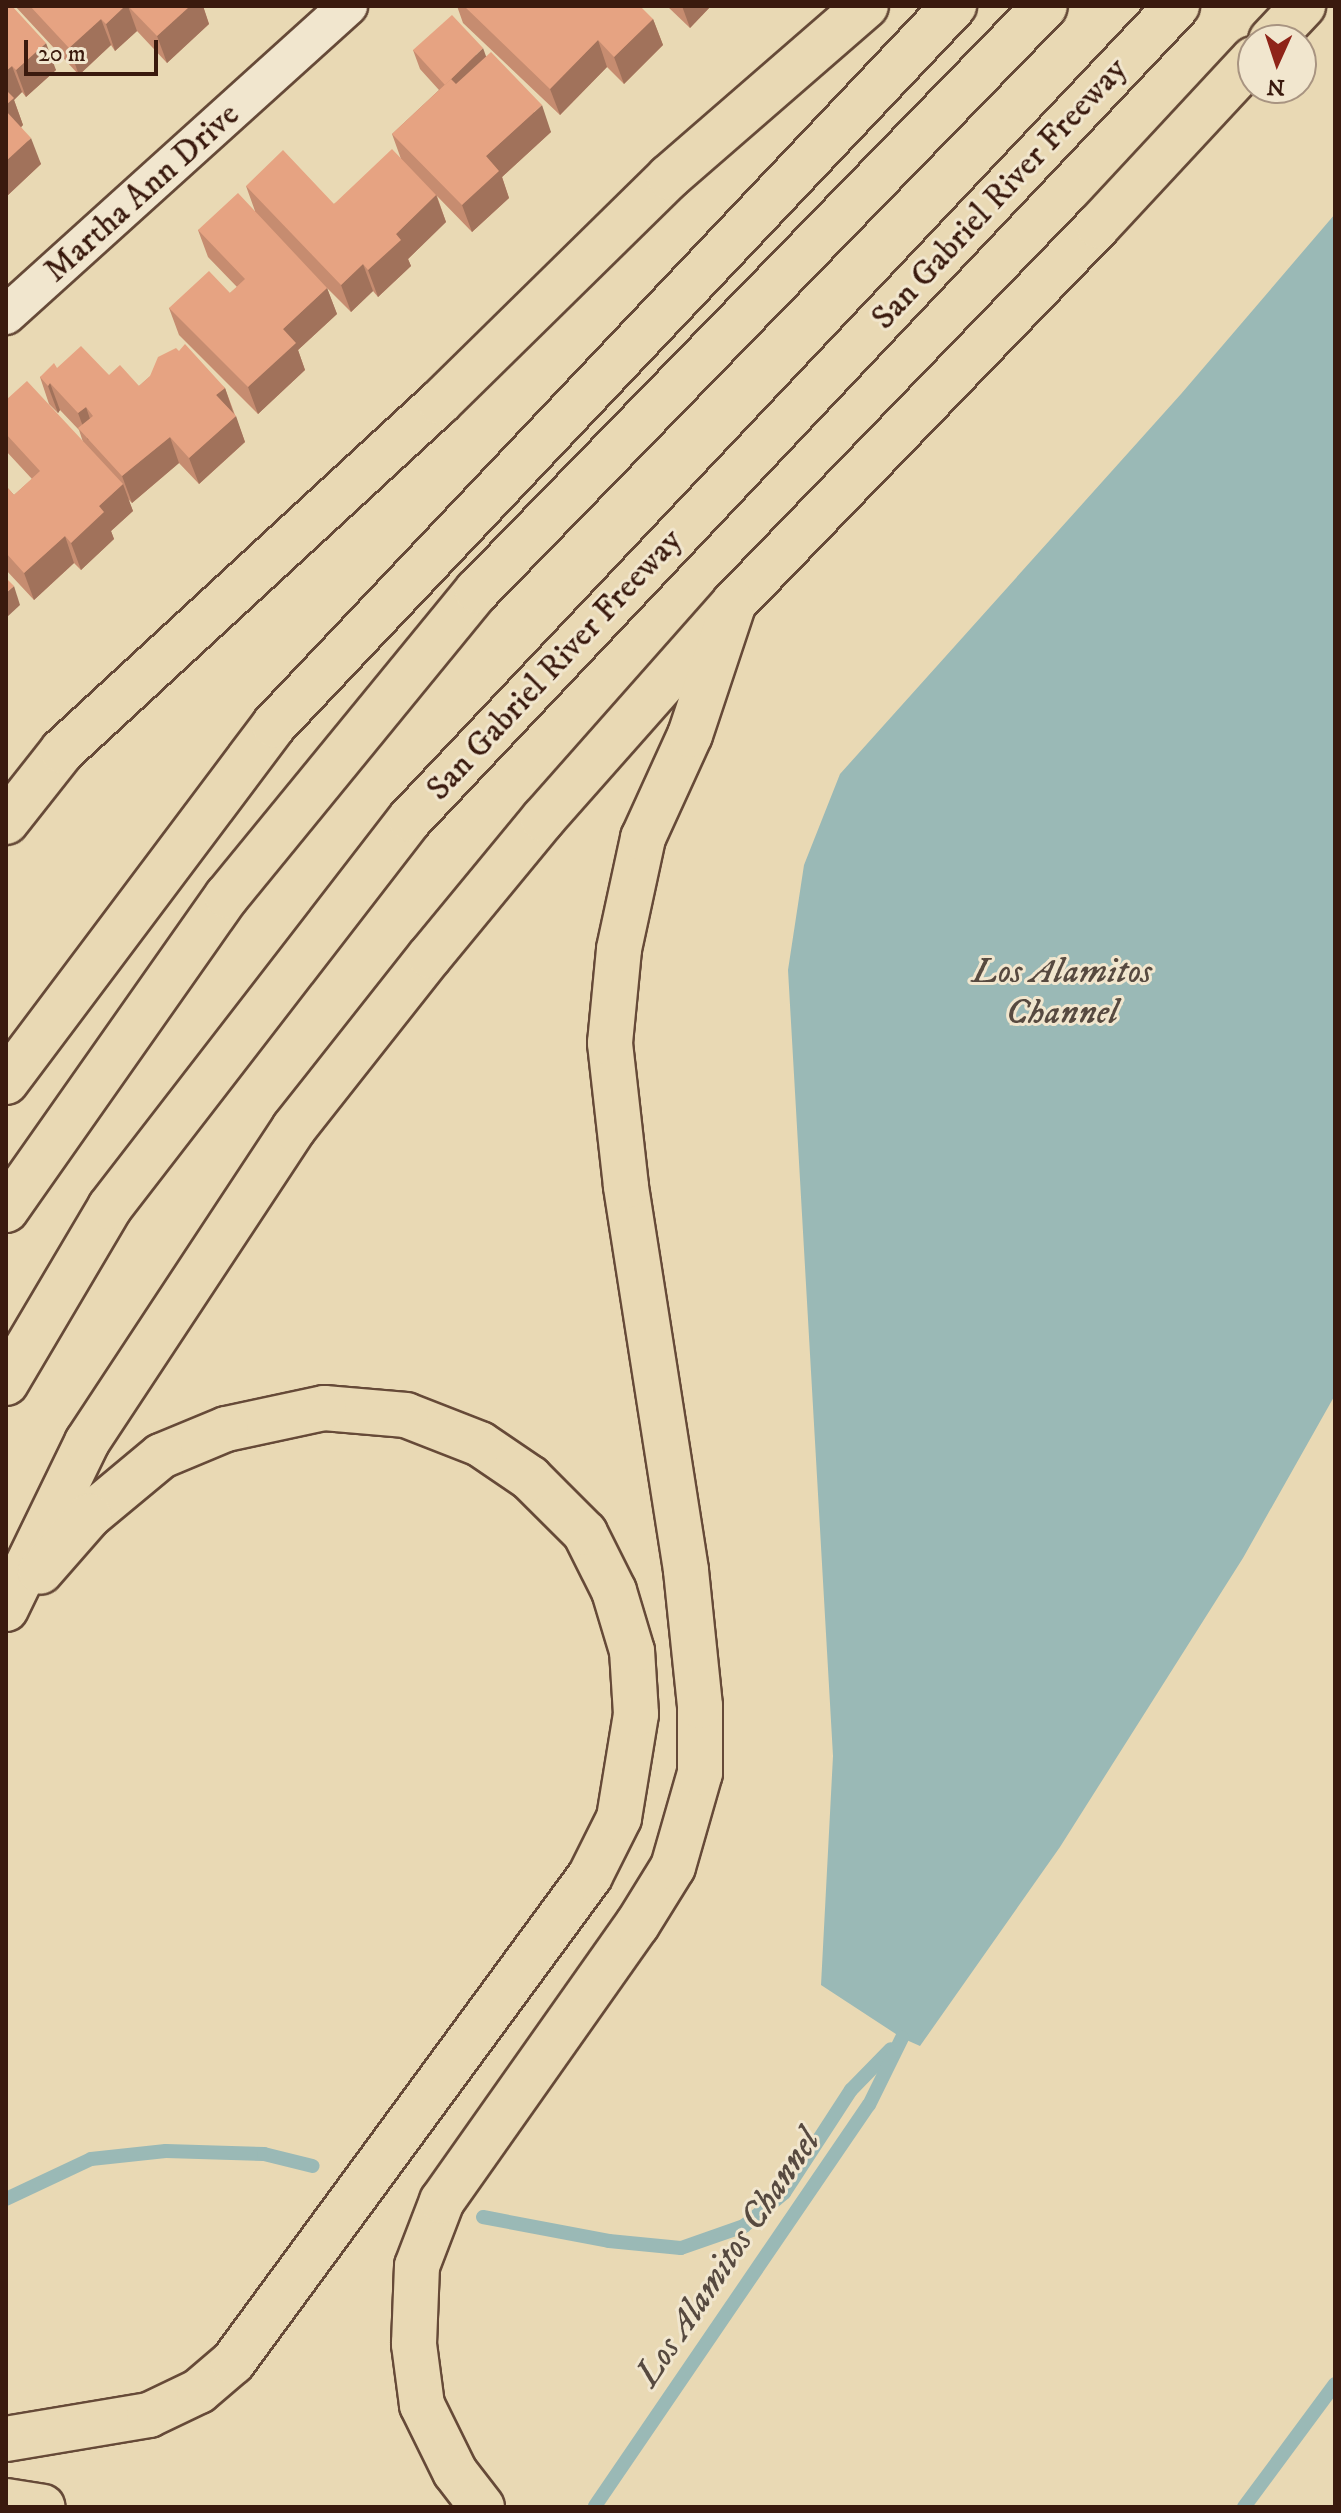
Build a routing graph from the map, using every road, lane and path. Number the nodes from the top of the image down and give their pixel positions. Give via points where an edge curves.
1 (348, 6) edge
2 (866, 6) edge
3 (954, 6) edge
4 (1045, 6) edge
5 (1177, 6) edge
6 (1303, 6) edge
7 (1286, 24) edge
8 (1237, 76) edge
9 (6, 315) edge
10 (734, 603) junction
11 (6, 822) edge
12 (6, 1082) edge
13 (6, 1210) edge
14 (6, 1383) edge
15 (6, 1609) edge
16 (6, 2439) edge
17 (6, 2501) edge
18 (43, 2507) edge
19 (482, 2507) edge

1 - 9 street, Martha Ann Drive
2 - 11 main road via 669,177 440,402 62,751
3 - 12 main road via 274,725
4 - 13 main road via 477,591 227,896
5 - 14 main road, San Gabriel River Freeway via 410,819 110,1207
6 - 7 main road
8 - 10 main road
10 - 15 main road via 543,819 294,1128 87,1442
10 - 19 main road via 690,735 643,838 619,949 610,1043 626,1186 686,1570 700,1706 700,1773 673,1867 442,2201 417,2266 414,2344 422,2405 455,2472
15 - 16 main road via 89,1516 161,1456 226,1429 324,1408 406,1415 480,1444 530,1478 585,1533 614,1591 632,1651 636,1714 619,1818 590,1876 233,2362 199,2391 149,2415
17 - 18 main road

